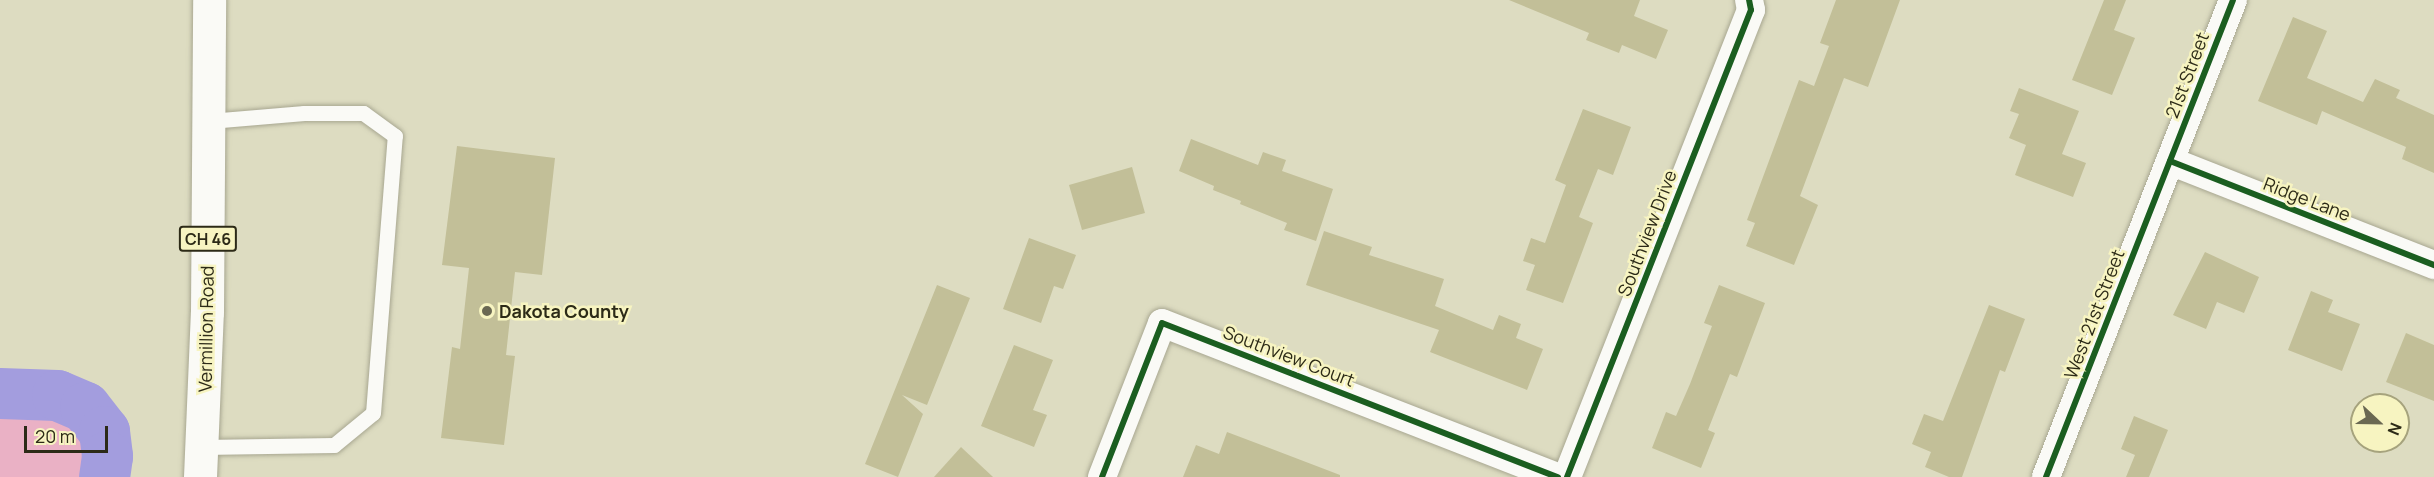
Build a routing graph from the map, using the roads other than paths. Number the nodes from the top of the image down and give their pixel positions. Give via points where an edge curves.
1 (208, 0) edge
2 (1749, 0) edge
3 (2233, 0) edge
4 (209, 121) junction
5 (2170, 161) junction
6 (2434, 265) edge
7 (201, 462) edge
8 (1102, 477) edge
9 (1558, 477) edge
10 (1567, 477) edge
11 (2046, 477) edge

1 - 4 main road, Vermillion Road / CH 46
2 - 10 street, Southview Drive via 1751,10
3 - 5 street, 21st Street
4 - 7 main road, Vermillion Road / CH 46
4 - 7 lane via 304,113 363,113 395,136 373,412 334,445
5 - 6 street, Ridge Lane
5 - 11 street, West 21st Street
8 - 9 street, Southview Court via 1162,323

